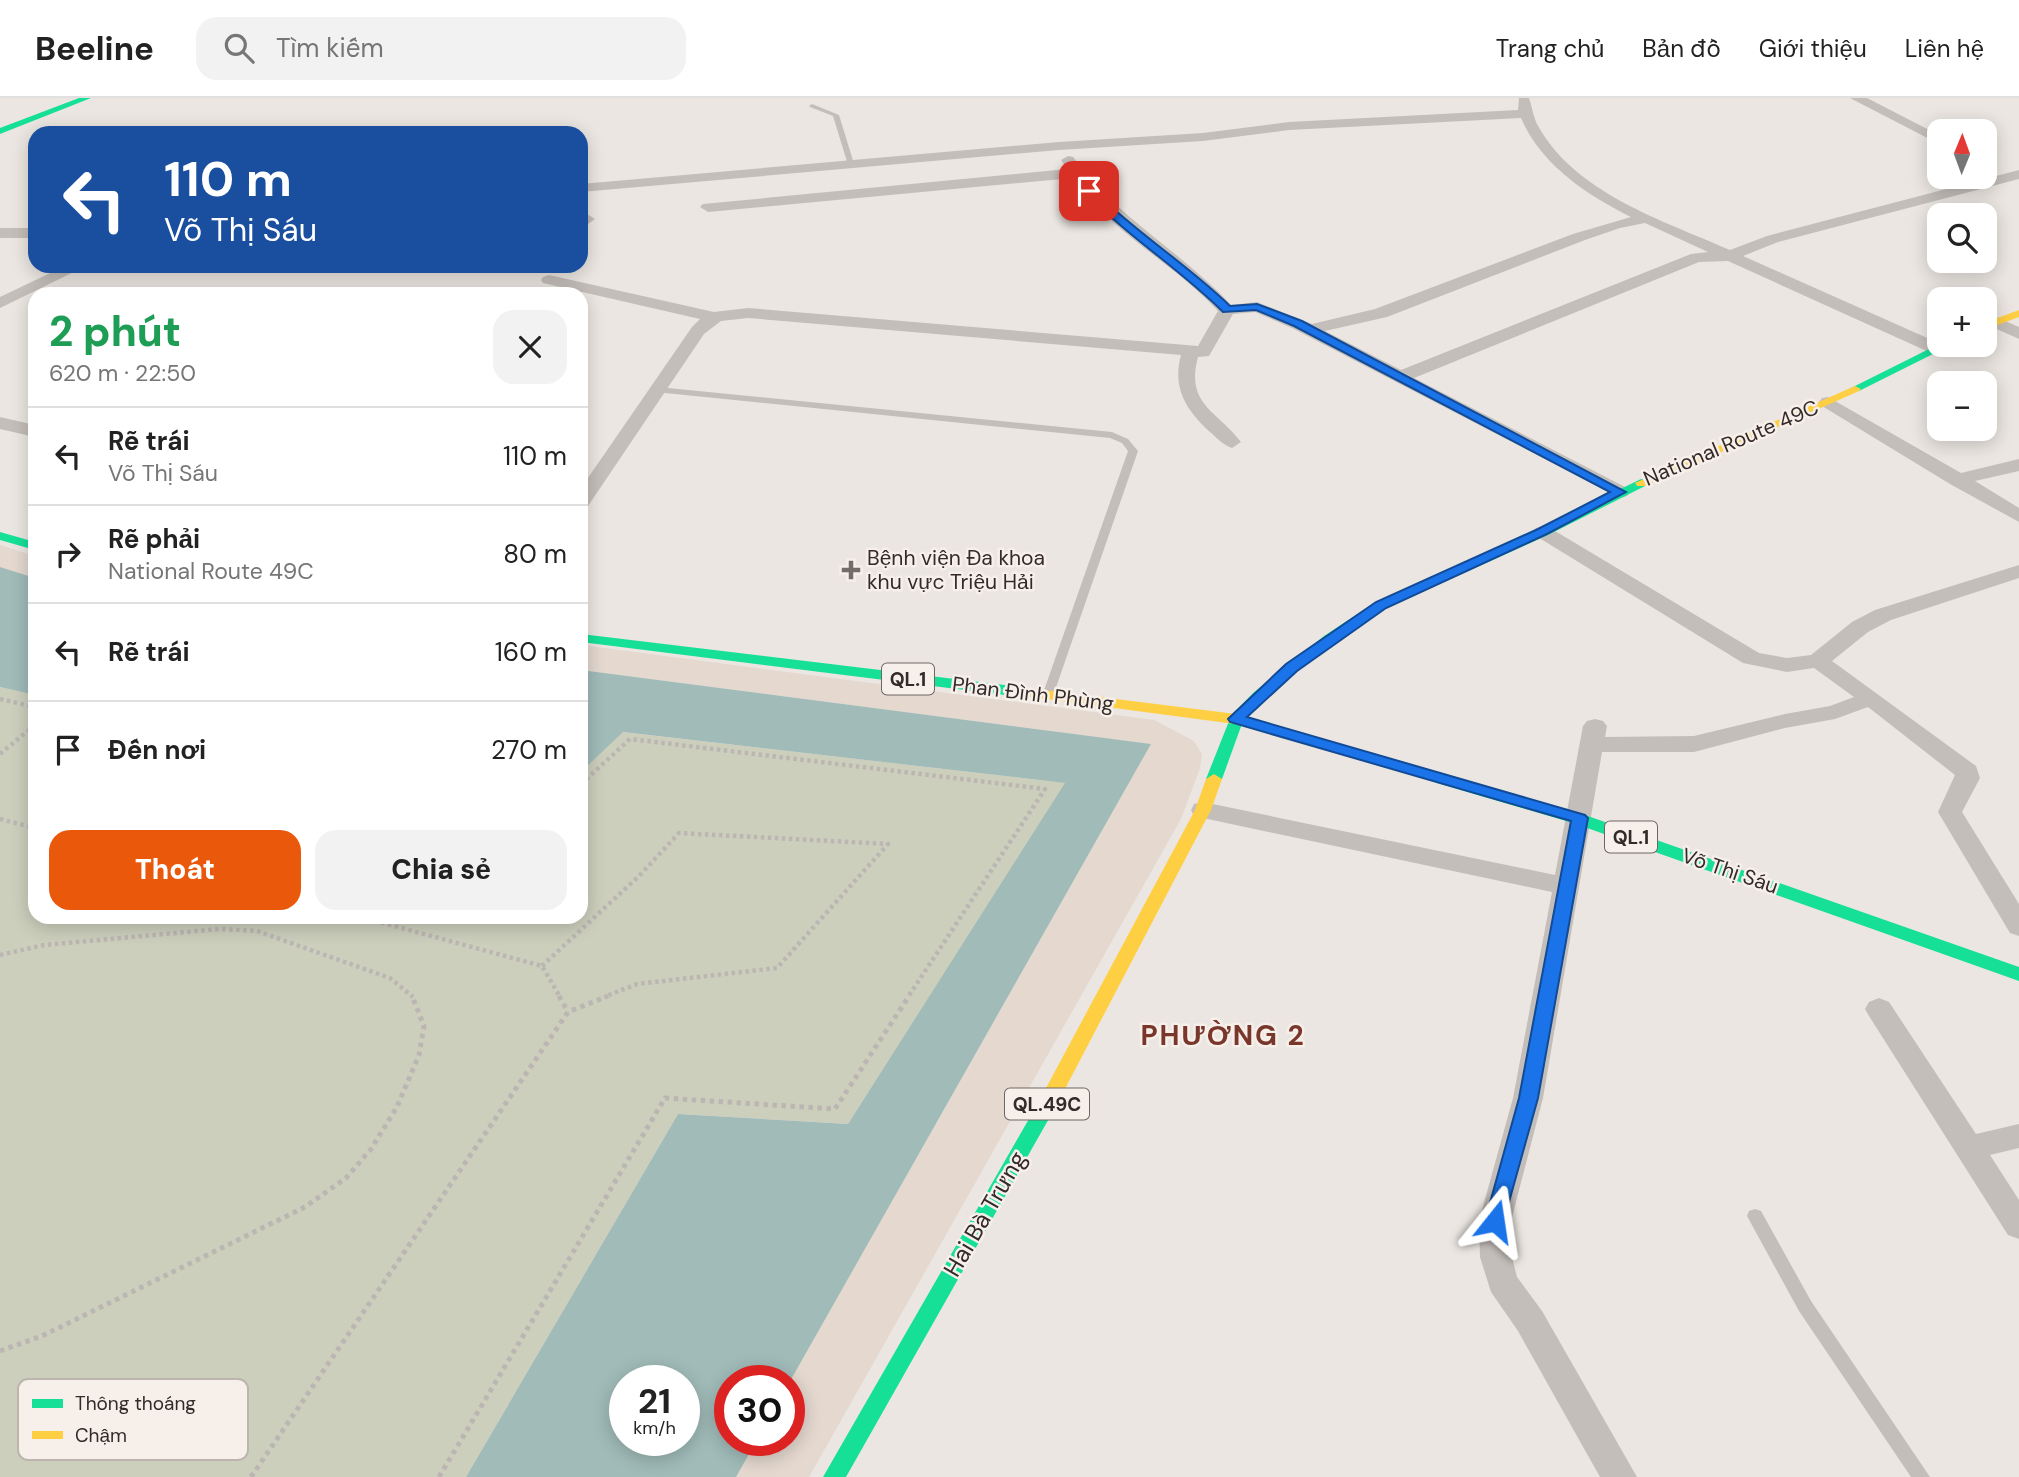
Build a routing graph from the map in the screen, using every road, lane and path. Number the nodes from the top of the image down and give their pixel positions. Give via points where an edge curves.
1 (87, 98) edge
2 (1857, 98) edge
3 (812, 106) dead end
4 (1525, 106) edge
5 (0, 131) edge
6 (1927, 134) edge
7 (1059, 146) junction
8 (852, 165) junction
9 (1997, 168) edge
10 (1076, 173) junction
11 (2015, 175) edge
12 (588, 187) edge
13 (708, 207) dead end
14 (1649, 218) junction
15 (0, 233) edge
16 (28, 233) edge
17 (1728, 256) junction
18 (63, 273) edge
19 (548, 273) edge
20 (34, 287) edge
21 (28, 290) edge
22 (0, 303) edge
23 (1227, 310) junction
24 (2019, 313) edge
25 (712, 317) junction
26 (1997, 322) edge
27 (1997, 327) edge
28 (1310, 330) junction
29 (2019, 334) edge
30 (1927, 341) edge
31 (1191, 351) junction
32 (1927, 354) edge
33 (1402, 376) junction
34 (658, 390) junction
35 (1828, 402) junction
36 (0, 423) edge
37 (28, 429) edge
38 (1232, 442) dead end
39 (2019, 465) edge
40 (1957, 480) junction
41 (588, 492) edge
42 (1620, 492) junction
43 (2019, 516) edge
44 (1543, 532) junction
45 (0, 536) edge
46 (28, 545) edge
47 (2019, 572) edge
48 (588, 639) edge
49 (1818, 662) junction
50 (1048, 696) junction
51 (1871, 698) junction
52 (0, 699) edge
53 (28, 705) edge
54 (1236, 719) junction
55 (28, 731) edge
56 (0, 754) edge
57 (588, 777) edge
58 (1203, 810) junction
59 (1579, 818) junction
60 (0, 819) edge
61 (28, 826) edge
62 (1566, 886) junction
63 (588, 923) edge
64 (387, 924) edge
65 (587, 924) edge
66 (2019, 926) edge
67 (0, 955) edge
68 (542, 966) junction
69 (2019, 974) edge
70 (1879, 1009) dead end
71 (568, 1012) junction
72 (2019, 1136) edge
73 (1969, 1148) junction
74 (1755, 1216) dead end
75 (2019, 1226) edge
76 (0, 1351) edge
77 (1610, 1476) edge
78 (251, 1477) edge
79 (439, 1477) edge
80 (834, 1477) edge
81 (1921, 1477) edge

1 - 5 main road
2 - 6 street
3 - 8 lane via 836,116
4 - 7 street
4 - 14 street via 1553,154 1578,180
7 - 8 street
7 - 10 street
8 - 12 street
9 - 11 street
10 - 13 street
10 - 23 street via 1110,213
11 - 17 street via 1773,239
14 - 17 street
14 - 28 street via 1579,237 1381,313
15 - 16 street
17 - 30 street
17 - 33 street via 1697,257
18 - 20 street
19 - 25 street
21 - 22 street
23 - 28 street via 1257,307
23 - 31 street via 1203,352
24 - 26 main road
25 - 31 street via 748,313
25 - 34 street
27 - 29 street
28 - 33 street
31 - 38 street via 1184,369 1185,388 1191,401
32 - 35 main road, National Route 49C / QL.49C
33 - 42 street
34 - 41 street
34 - 50 lane via 1112,435 1125,441 1133,451
35 - 40 street
35 - 42 main road, National Route 49C / QL.49C
36 - 37 street
39 - 40 street
40 - 43 street
42 - 44 main road, National Route 49C / QL.49C
44 - 49 street via 1751,658 1787,665
44 - 54 main road, National Route 49C / QL.49C via 1381,605 1292,667
45 - 46 main road
47 - 49 street via 1883,615 1860,627
48 - 50 main road, Phan Đình Phùng / QL.1
49 - 51 street
50 - 54 main road, Phan Đình Phùng / QL.1
51 - 59 street via 1835,712 1694,744 1593,736
51 - 66 street via 1967,772 1950,812
52 - 53 path
54 - 58 main road, Hai Bà Trưng / QL.49C
54 - 59 main road, Võ Thị Sáu / QL.1
55 - 56 path
57 - 79 path via 630,738 1045,789 835,1109 665,1098
58 - 62 street
58 - 80 main road, Hai Bà Trưng / QL.49C via 1060,1081
59 - 62 street
59 - 69 main road, Võ Thị Sáu / QL.1
60 - 61 path
62 - 77 street via 1528,1098 1495,1221 1496,1257 1503,1282 1530,1321
63 - 71 path via 679,833 888,844 777,968 637,984
64 - 68 path
65 - 68 path
67 - 76 path via 44,945 220,929 257,931 390,978 412,995 424,1026 419,1055 397,1107 346,1178 306,1207 42,1336
68 - 71 path
70 - 73 street
71 - 78 path
72 - 73 street
73 - 75 street
74 - 81 lane via 1805,1306

